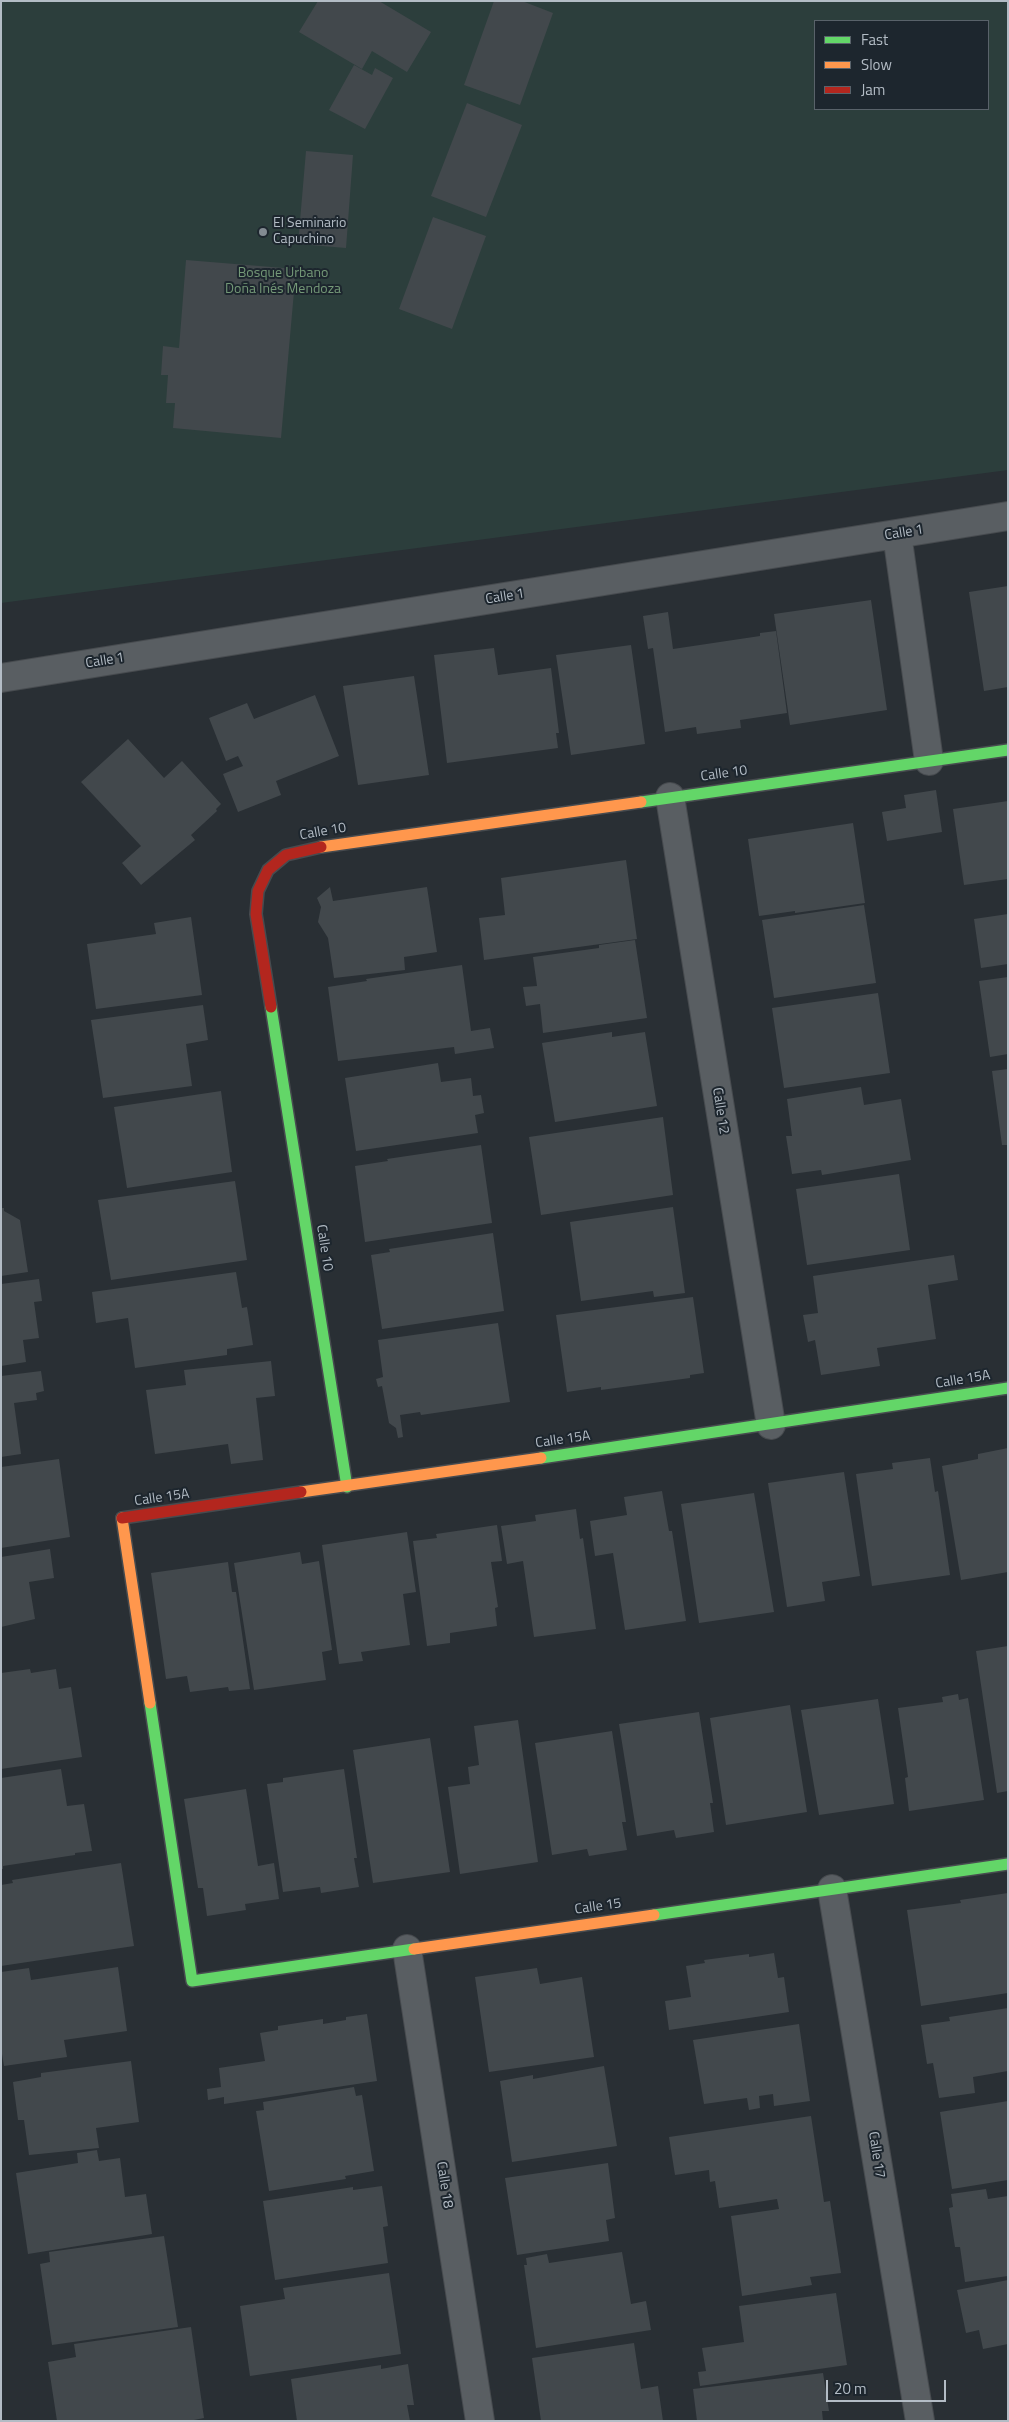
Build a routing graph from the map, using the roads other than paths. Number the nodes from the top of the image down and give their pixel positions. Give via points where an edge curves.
1 (1008, 516) edge
2 (897, 534) junction
3 (1, 678) edge
4 (1008, 750) edge
5 (929, 761) junction
6 (670, 797) junction
7 (1008, 1388) edge
8 (771, 1425) junction
9 (347, 1487) junction
10 (1008, 1864) edge
11 (832, 1889) junction
12 (407, 1949) junction
13 (192, 1981) joint
14 (480, 2421) edge
15 (920, 2421) edge

1 - 2 street, Calle 1
2 - 3 street, Calle 1
2 - 5 street
4 - 5 street, Calle 10
5 - 6 street, Calle 10
6 - 8 street, Calle 12
6 - 9 street, Calle 10 via 309,849 286,855 268,870 258,891 256,914
7 - 8 street, Calle 15A
8 - 9 street, Calle 15A
9 - 13 street, Calle 15A via 122,1518
10 - 11 street, Calle 15
11 - 12 street, Calle 15
11 - 15 street, Calle 17
12 - 13 street, Calle 15
12 - 14 street, Calle 18

